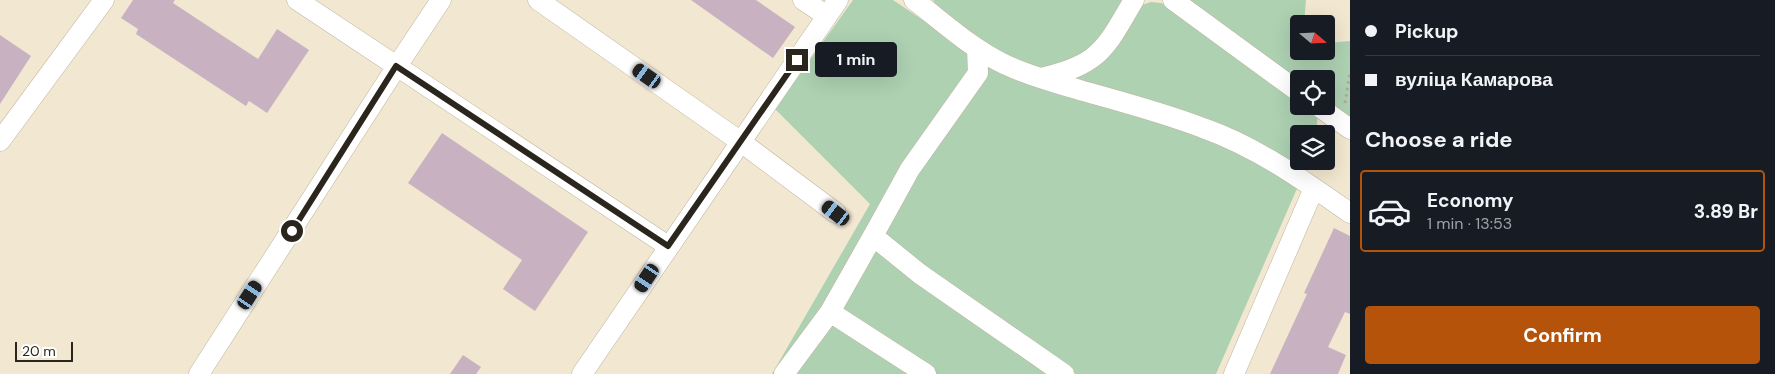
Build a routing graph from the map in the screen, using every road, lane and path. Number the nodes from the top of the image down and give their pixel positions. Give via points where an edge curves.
1 (104, 0) edge
2 (297, 0) edge
3 (441, 0) edge
4 (538, 0) edge
5 (802, 0) edge
6 (914, 0) edge
7 (1134, 0) edge
8 (1173, 0) edge
9 (832, 8) edge
10 (977, 48) junction
11 (396, 66) junction
12 (1350, 72) edge
13 (1041, 78) junction
14 (1290, 85) edge
15 (1331, 115) edge
16 (1346, 126) edge
17 (0, 141) edge
18 (741, 142) junction
19 (1314, 188) junction
20 (836, 213) dead end
21 (1350, 213) edge
22 (873, 236) junction
23 (668, 246) junction
24 (830, 312) junction
25 (199, 374) edge
26 (582, 374) edge
27 (784, 374) edge
28 (926, 374) edge
29 (1064, 374) edge
30 (1234, 374) edge

1 - 17 street
2 - 11 street
3 - 11 street
4 - 18 street
5 - 9 street
6 - 10 street
7 - 13 street via 1105,46 1092,58 1067,71
8 - 14 street
9 - 18 street
10 - 13 street via 1003,64
10 - 22 street via 978,73 910,169
11 - 23 street
11 - 25 street
12 - 16 path
13 - 19 street via 1204,128 1261,154
15 - 16 street
18 - 20 street
18 - 23 street
19 - 21 street
19 - 30 street
22 - 24 street
22 - 29 street via 920,274
23 - 26 street
24 - 27 street
24 - 28 street

